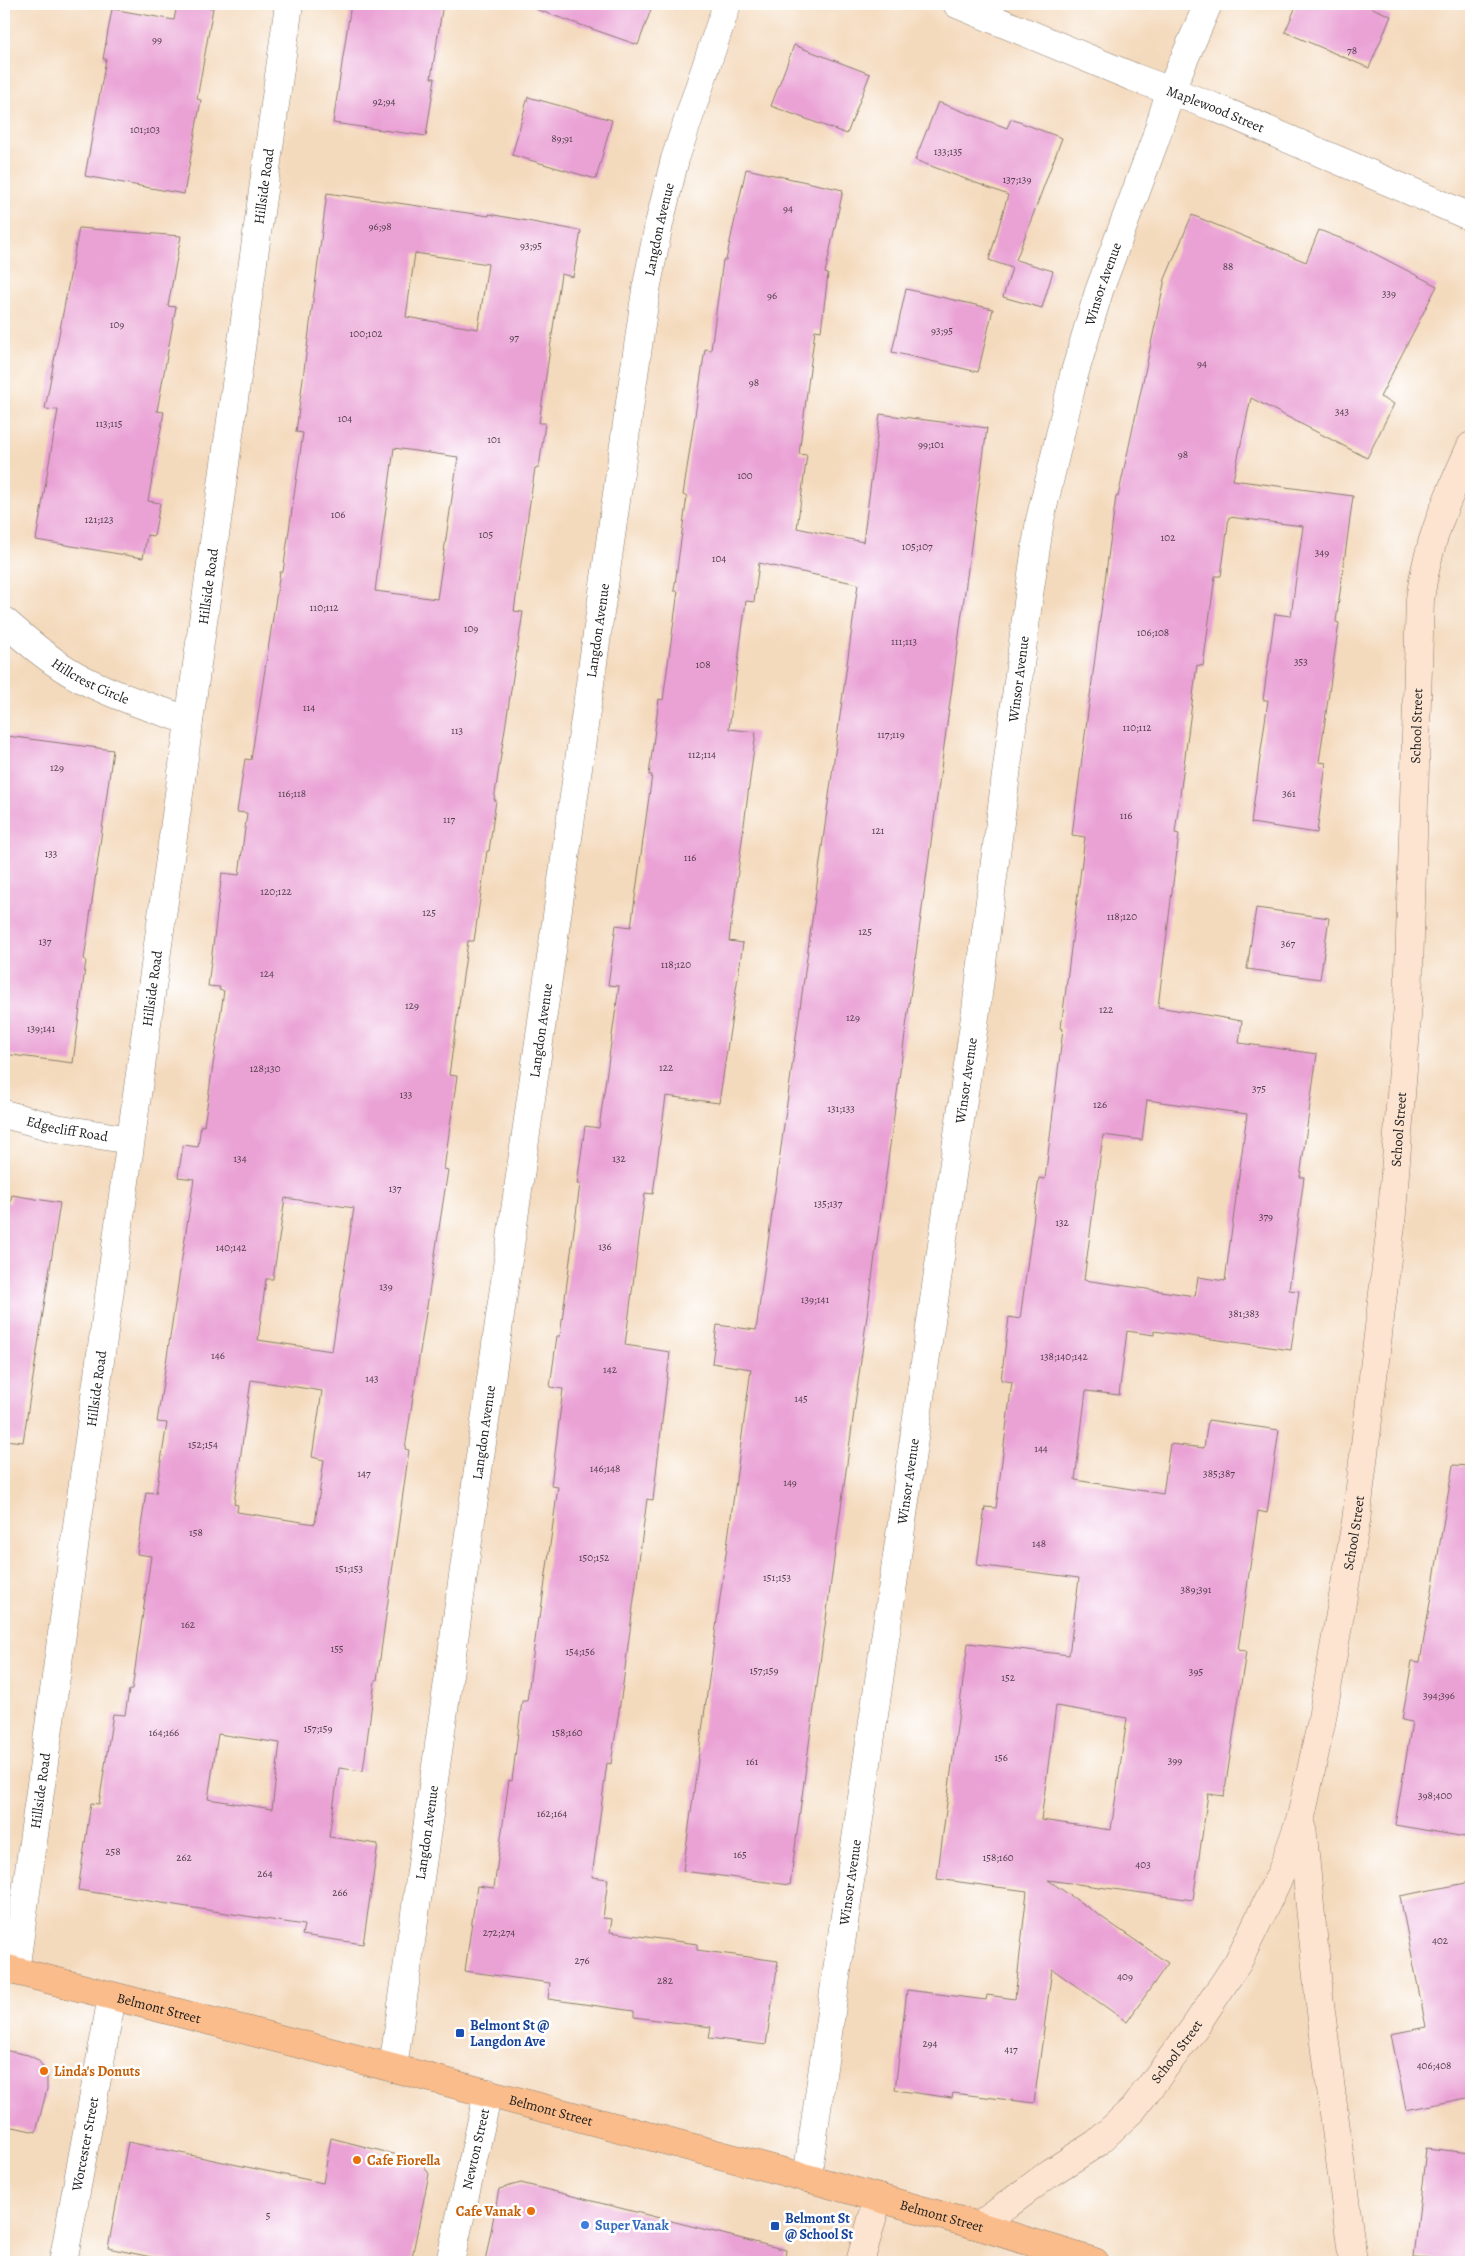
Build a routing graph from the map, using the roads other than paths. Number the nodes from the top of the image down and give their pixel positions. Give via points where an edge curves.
1 (289, 4) edge
2 (728, 4) edge
3 (957, 4) edge
4 (1208, 4) edge
5 (1170, 92) junction
6 (1471, 217) edge
7 (1471, 446) edge
8 (4, 621) edge
9 (189, 720) junction
10 (4, 1114) edge
11 (130, 1140) junction
12 (1301, 1817) junction
13 (9, 1970) edge
14 (112, 1997) junction
15 (393, 2068) junction
16 (488, 2093) junction
17 (807, 2178) junction
18 (878, 2198) junction
19 (979, 2226) junction
20 (63, 2262) edge
21 (450, 2262) edge
22 (860, 2262) edge
23 (1095, 2262) edge
24 (1353, 2262) edge

1 - 9 street, Hillside Road
2 - 15 street, Langdon Avenue via 675,159 646,290
3 - 5 street, Maplewood Street
4 - 5 street, Winsor Avenue
5 - 6 street, Maplewood Street via 1214,107
5 - 17 street, Winsor Avenue via 1099,291 1074,375 1040,520 973,1030
7 - 12 street, School Street via 1434,530 1421,591 1408,1004 1391,1226 1356,1522 1323,1714
8 - 9 street, Hillcrest Circle via 34,648 83,680 141,705
9 - 11 street, Hillside Road
10 - 11 street, Edgecliff Road via 56,1128
11 - 13 street, Hillside Road
12 - 19 street, School Street via 1282,1871 1238,1962 1192,2031 1133,2109 1097,2143 1050,2173
12 - 24 street, School Street via 1319,1996
13 - 14 main road, Belmont Street
14 - 15 main road, Belmont Street
14 - 20 street, Worcester Street
15 - 16 main road, Belmont Street
16 - 17 main road, Belmont Street
16 - 21 street, Newton Street
17 - 18 main road, Belmont Street
18 - 19 main road, Belmont Street
18 - 22 street
19 - 23 main road, Belmont Street

